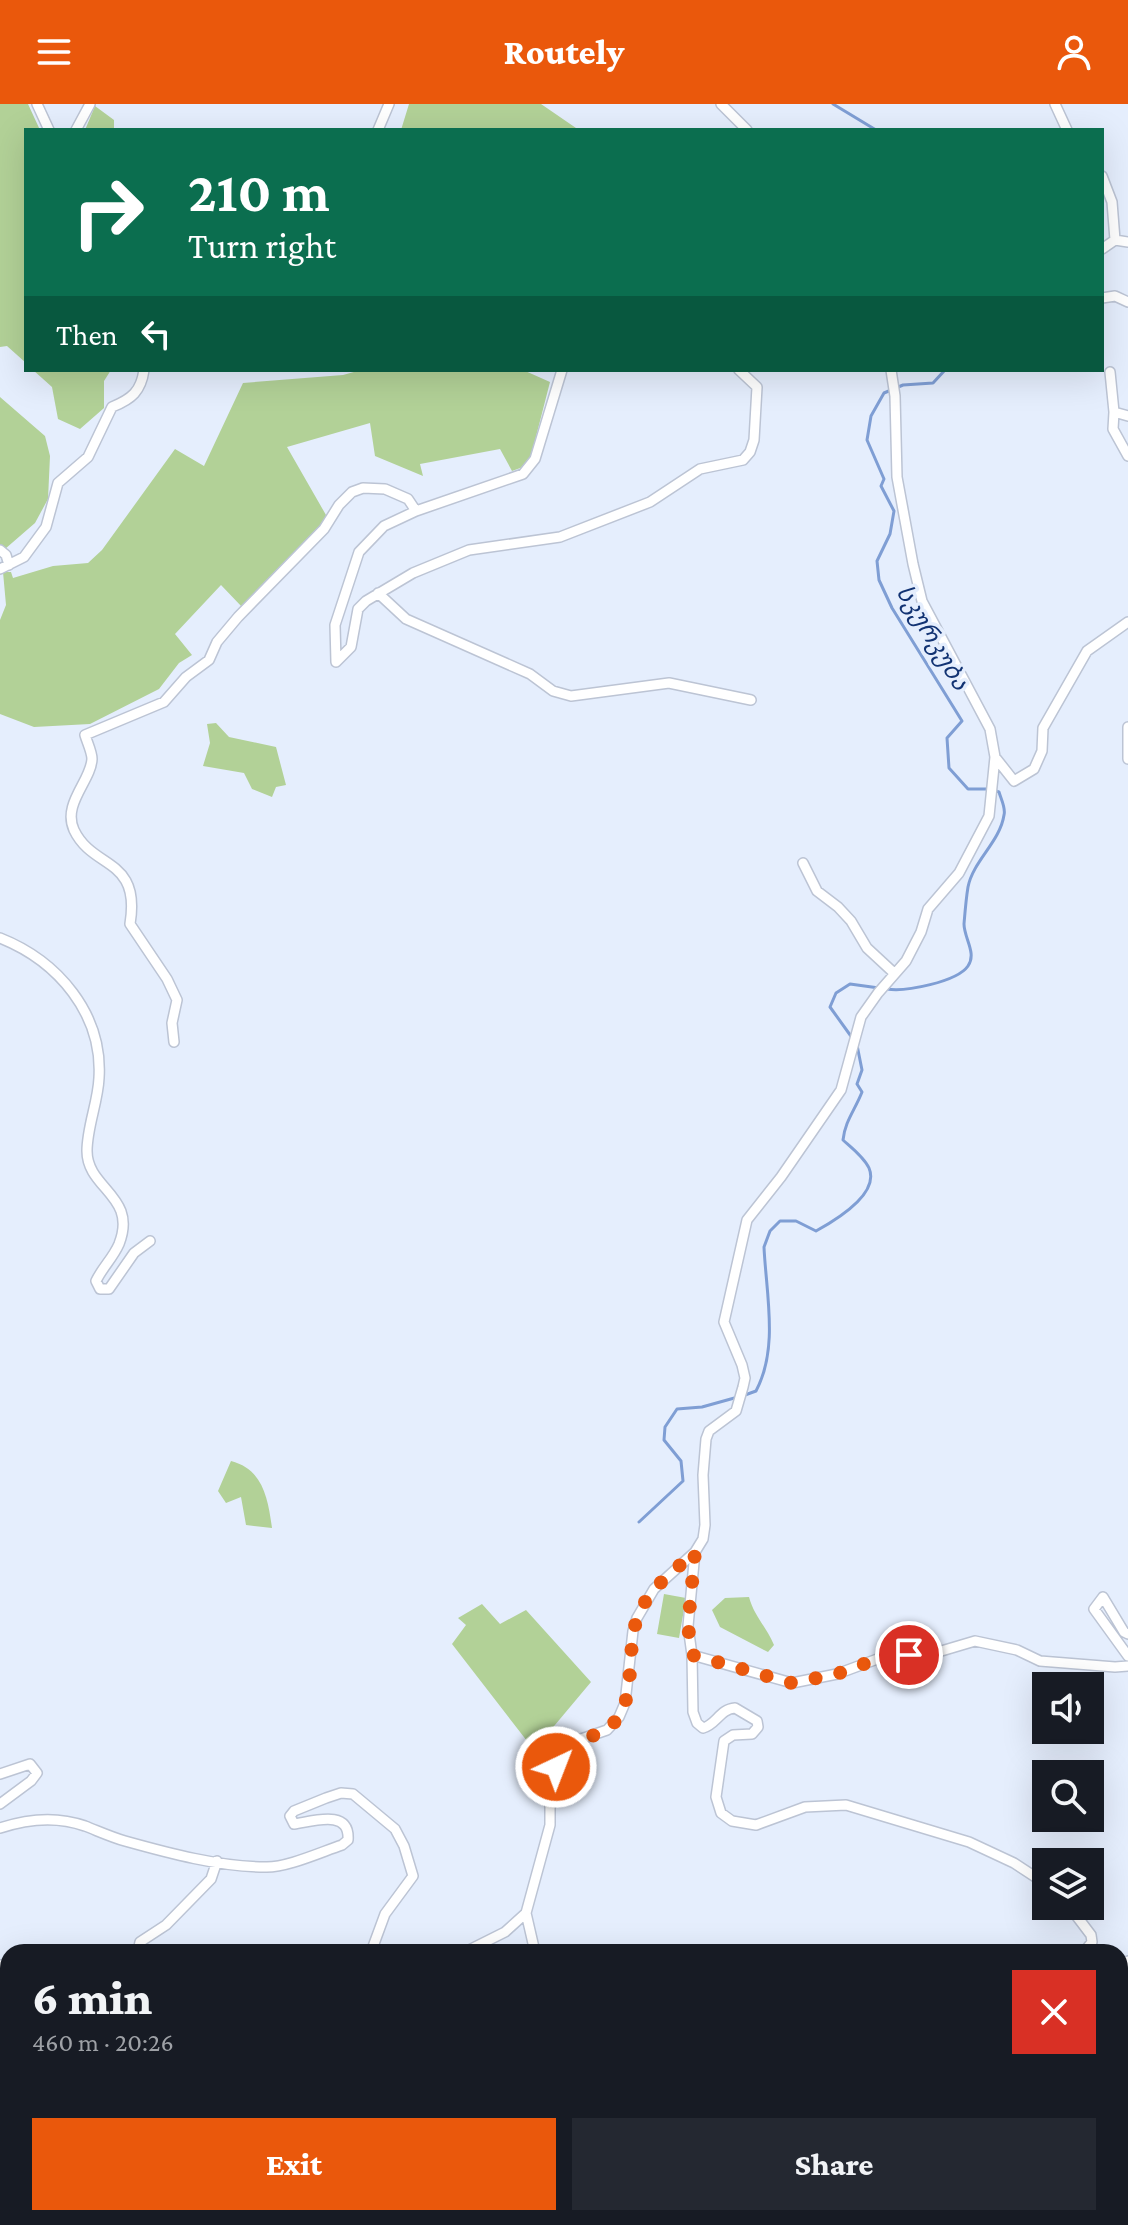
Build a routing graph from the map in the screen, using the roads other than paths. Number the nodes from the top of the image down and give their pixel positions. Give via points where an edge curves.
1 (37, 104) edge
2 (90, 104) edge
3 (389, 104) edge
4 (721, 104) edge
5 (1055, 104) edge
6 (48, 128) edge
7 (77, 128) edge
8 (379, 128) edge
9 (745, 128) edge
10 (1066, 128) edge
11 (1104, 181) edge
12 (1115, 240) junction
13 (1128, 242) edge
14 (1104, 248) edge
15 (1104, 298) edge
16 (1128, 302) edge
17 (144, 372) edge
18 (561, 372) edge
19 (741, 372) edge
20 (1110, 372) dead end
21 (892, 374) edge
22 (1114, 412) junction
23 (1128, 416) edge
24 (1128, 456) edge
25 (416, 511) junction
26 (0, 550) edge
27 (4, 567) edge
28 (378, 593) junction
29 (1128, 622) edge
30 (751, 700) dead end
31 (1128, 727) edge
32 (995, 757) junction
33 (1128, 759) edge
34 (803, 863) dead end
35 (0, 938) edge
36 (894, 973) junction
37 (174, 1042) dead end
38 (150, 1241) dead end
39 (695, 1552) junction
40 (1128, 1634) edge
41 (692, 1655) junction
42 (1128, 1656) edge
43 (1128, 1666) edge
44 (0, 1774) edge
45 (0, 1804) edge
46 (0, 1828) edge
47 (217, 1861) junction
48 (1032, 1875) edge
49 (526, 1913) junction
50 (1080, 1920) edge
51 (140, 1944) edge
52 (374, 1944) edge
53 (482, 1944) edge
54 (533, 1944) edge
55 (1090, 1944) edge

1 - 6 street
2 - 7 street
3 - 8 street
4 - 9 street
5 - 10 street
11 - 12 street via 1112,202
12 - 13 street
12 - 14 street
15 - 16 street
17 - 27 street via 142,386 130,400 112,407 88,457 58,483 46,527 24,557
18 - 25 street via 535,459 523,474
19 - 28 street via 757,387 754,440 743,460 700,469 650,502 560,537 469,550
20 - 22 street
21 - 32 street via 897,477 922,601 978,702
22 - 23 street
22 - 24 street via 1113,429
25 - 28 street via 384,526 359,552 335,625 336,662 351,647 358,609
25 - 37 street via 408,499 385,489 352,492 324,529 238,617 209,660 164,702 85,735 92,760 75,800 73,829 120,871 134,903 130,924 177,1000
26 - 27 street via 6,555
28 - 30 street via 406,619 530,674 563,695 669,683
29 - 32 street via 1087,651 1043,728 1034,769 1014,781
31 - 33 street
32 - 36 street via 989,816 959,873 928,909 906,961
34 - 36 street via 817,891
35 - 38 street via 58,974 87,1015 99,1045 98,1091 87,1150 93,1174 121,1208 122,1229 96,1281 100,1289 109,1289 134,1253
36 - 39 street via 861,1017 841,1090 747,1220 724,1322 745,1378 736,1411 706,1439 705,1525
39 - 41 street via 688,1626
39 - 49 street via 654,1589 637,1618 619,1717 607,1730 581,1739 562,1754
40 - 42 street via 1103,1597 1094,1609
41 - 43 street via 792,1683 880,1658 938,1652 975,1641 1040,1661
41 - 48 street via 697,1723 708,1727 735,1708 757,1721 752,1734 727,1738 721,1748 717,1805 732,1821 756,1825 805,1807 846,1805 969,1842
44 - 45 street via 30,1764 37,1773
46 - 47 street via 25,1819 64,1821 164,1852
47 - 51 street via 211,1879
47 - 52 street via 267,1868 342,1845 348,1840 345,1823 333,1819 294,1824 290,1816 326,1798 353,1794 395,1829 413,1876 385,1914
49 - 53 street
49 - 54 street
50 - 55 street via 1091,1935

